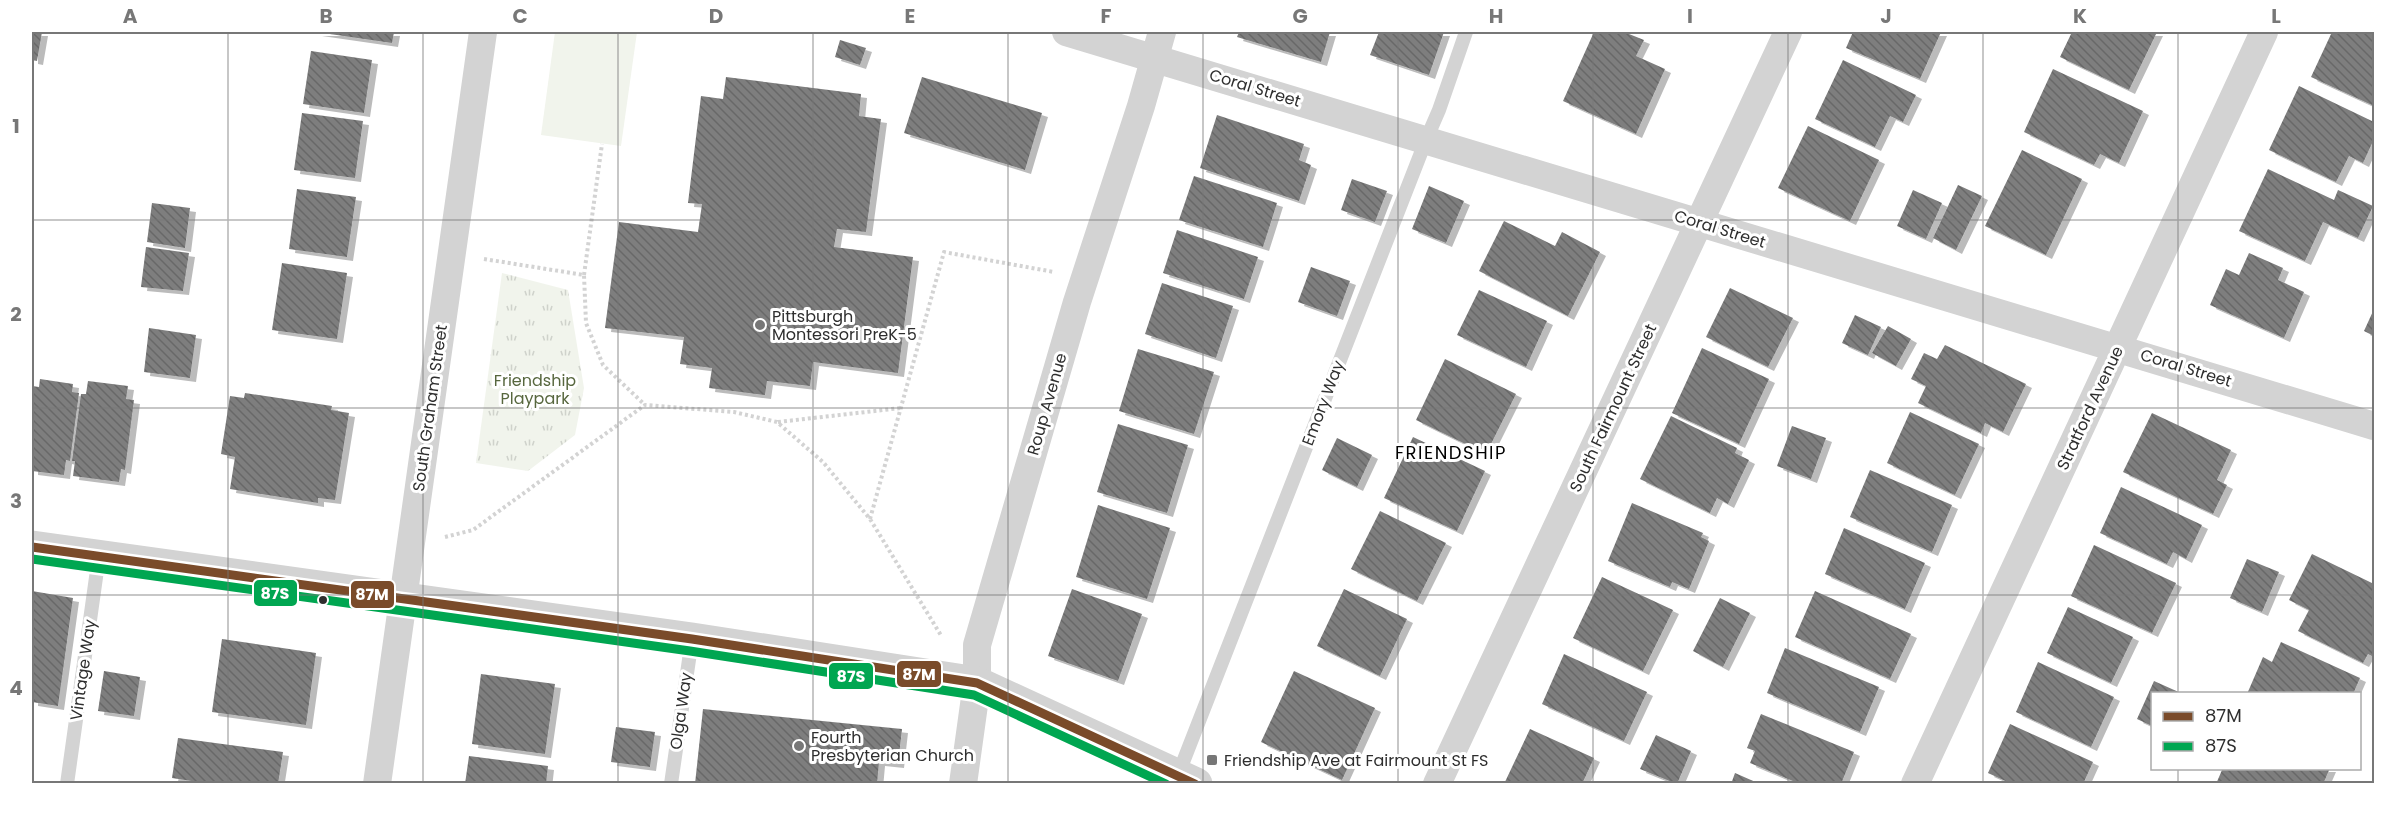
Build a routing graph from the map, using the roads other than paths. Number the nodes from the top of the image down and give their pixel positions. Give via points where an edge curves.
1 (483, 32) edge
2 (1066, 32) edge
3 (1466, 32) edge
4 (1788, 32) edge
5 (2264, 32) edge
6 (1158, 45) edge
7 (1426, 140) junction
8 (1699, 222) junction
9 (2118, 348) junction
10 (2374, 426) edge
11 (32, 547) edge
12 (99, 556) junction
13 (403, 599) junction
14 (692, 639) junction
15 (977, 683) junction
16 (1187, 779) edge
17 (67, 783) edge
18 (377, 783) edge
19 (671, 783) edge
20 (963, 783) edge
21 (1437, 783) edge
22 (1916, 783) edge

1 - 13 street, South Graham Street
2 - 6 street, Coral Street
3 - 7 lane, Emory Way
4 - 8 street, South Fairmount Street
5 - 9 street, Stratford Avenue
6 - 7 street, Coral Street
6 - 15 street, Roup Avenue via 1077,302 977,645
7 - 8 street, Coral Street
7 - 16 lane, Emory Way
8 - 9 street, Coral Street
8 - 21 street, South Fairmount Street
9 - 10 street, Coral Street
9 - 22 street, Stratford Avenue
11 - 12 street
12 - 13 street
12 - 17 lane, Vintage Way
13 - 14 street
13 - 18 street, South Graham Street
14 - 15 street
14 - 19 lane, Olga Way
15 - 16 street
15 - 20 street, Roup Avenue

